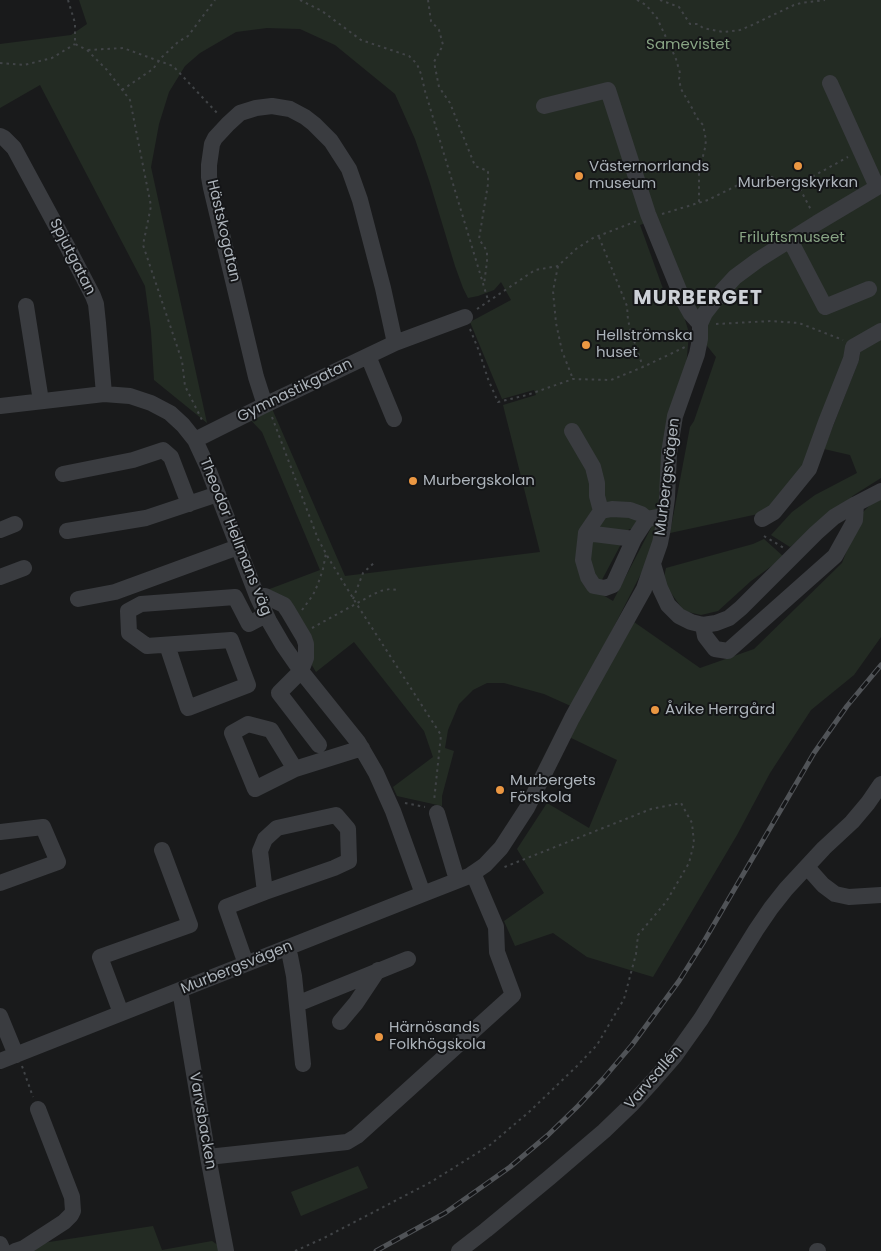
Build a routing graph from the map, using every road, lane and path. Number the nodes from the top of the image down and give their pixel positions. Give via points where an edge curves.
1 (68, 0) edge
2 (215, 0) edge
3 (300, 0) edge
4 (428, 0) edge
5 (637, 0) edge
6 (660, 0) edge
7 (825, 0) edge
8 (75, 44) junction
9 (87, 50) junction
10 (159, 61) junction
11 (0, 63) edge
12 (830, 83) dead end
13 (122, 90) junction
14 (544, 106) dead end
15 (228, 124) junction
16 (0, 136) edge
17 (860, 151) junction
18 (797, 184) junction
19 (879, 186) edge
20 (699, 203) junction
21 (648, 214) junction
22 (817, 223) junction
23 (599, 236) junction
24 (790, 240) junction
25 (558, 266) junction
26 (483, 286) junction
27 (869, 289) dead end
28 (488, 300) junction
29 (26, 306) dead end
30 (465, 317) junction
31 (700, 331) junction
32 (881, 331) edge
33 (395, 343) junction
34 (853, 347) junction
35 (368, 356) junction
36 (643, 367) junction
37 (573, 379) junction
38 (104, 394) junction
39 (41, 402) junction
40 (265, 405) junction
41 (0, 406) edge
42 (394, 419) dead end
43 (572, 431) dead end
44 (202, 436) junction
45 (63, 474) dead end
46 (881, 491) edge
47 (218, 494) junction
48 (189, 504) junction
49 (856, 504) junction
50 (601, 511) junction
51 (664, 516) junction
52 (647, 518) junction
53 (763, 528) joint
54 (67, 531) dead end
55 (586, 533) junction
56 (634, 539) junction
57 (238, 546) junction
58 (326, 553) junction
59 (794, 554) junction
60 (376, 561) dead end
61 (653, 564) junction
62 (24, 568) dead end
63 (0, 577) edge
64 (398, 590) dead end
65 (257, 596) junction
66 (78, 599) dead end
67 (353, 599) junction
68 (356, 603) junction
69 (298, 613) dead end
70 (266, 615) junction
71 (703, 625) junction
72 (302, 634) junction
73 (167, 645) junction
74 (301, 671) junction
75 (319, 745) dead end
76 (362, 748) junction
77 (295, 769) dead end
78 (881, 784) edge
79 (388, 799) junction
80 (435, 811) junction
81 (0, 832) edge
82 (162, 850) dead end
83 (806, 867) junction
84 (503, 868) dead end
85 (473, 873) junction
86 (457, 880) junction
87 (0, 883) edge
88 (265, 892) junction
89 (423, 894) junction
90 (881, 895) edge
91 (287, 948) junction
92 (408, 959) dead end
93 (246, 964) junction
94 (378, 970) junction
95 (180, 990) junction
96 (296, 1004) junction
97 (121, 1013) junction
98 (0, 1016) edge
99 (340, 1022) dead end
100 (16, 1055) junction
101 (0, 1061) edge
102 (302, 1064) dead end
103 (38, 1109) dead end
104 (208, 1157) junction
105 (0, 1244) edge
106 (3, 1251) edge
107 (15, 1251) edge
108 (226, 1251) edge
109 (295, 1251) edge
110 (459, 1251) edge

1 - 8 path via 76,23
2 - 10 path via 188,36
3 - 26 path via 322,11 361,40 409,56 417,64
4 - 26 path via 431,21 439,30 443,45 434,62 439,86 450,103 475,166 488,172 479,239 487,251
5 - 20 path via 657,18 676,59 681,89 703,125 706,140 699,172
6 - 7 path via 678,7 690,24 723,32 740,30 794,5
8 - 9 path
8 - 11 path via 52,58 24,65
9 - 10 path via 123,48
9 - 13 path
10 - 13 path via 153,69
10 - 15 path via 173,66
12 - 17 street
13 - 44 path via 130,100 151,206 143,245 182,361 185,386
14 - 21 street via 608,90 635,160
15 - 33 street, Hästskogatan via 245,111 281,107 305,117 331,141 349,169 360,200
15 - 40 street, Hästskogatan via 212,144 210,188
16 - 38 street, Spjutgatan via 14,148 93,296
17 - 18 path
17 - 19 street
18 - 20 path via 782,185 772,177 750,185 742,184
18 - 22 path
19 - 22 street, Murbergsvägen
20 - 21 path via 657,215
21 - 23 path
21 - 31 street via 683,300
22 - 24 street, Murbergsvägen
23 - 25 path via 576,249
23 - 36 path via 626,306
24 - 27 street via 825,307
24 - 31 street, Murbergsvägen via 735,276 706,313
25 - 28 path via 535,270
25 - 37 path via 553,291 556,323
26 - 28 path
28 - 30 path
29 - 39 street
30 - 33 street, Gymnastikgatan
30 - 37 path via 498,402
31 - 34 path via 746,323 799,323
31 - 36 path
31 - 51 street, Murbergsvägen via 697,354 673,425
32 - 34 street
33 - 35 street, Gymnastikgatan
34 - 53 street via 809,469
35 - 40 street, Gymnastikgatan
35 - 42 street
36 - 37 path via 611,380
38 - 39 street, Theodor Hellmans väg
38 - 44 street, Theodor Hellmans väg via 130,396 151,403
39 - 41 street, Theodor Hellmans väg
40 - 44 street, Gymnastikgatan
40 - 58 path
43 - 50 street via 593,467
44 - 47 street, Theodor Hellmans väg via 207,466
45 - 48 street via 133,460 163,450 171,457
46 - 49 street
47 - 48 street
47 - 57 street, Theodor Hellmans väg
48 - 54 street via 146,518
49 - 59 street via 834,517
49 - 71 street via 855,520 835,556 728,651 715,648 705,636
50 - 52 street via 630,510
50 - 55 street
51 - 52 street
51 - 61 street, Murbergsvägen
52 - 56 street
53 - 59 path
55 - 56 street
55 - 56 street via 583,560 588,577 594,586 605,588 613,585
57 - 65 street, Theodor Hellmans väg
57 - 66 street via 115,592
58 - 67 path
58 - 69 path via 318,584
59 - 71 street via 729,618
60 - 67 path via 363,573
61 - 71 street via 668,605 679,616
61 - 85 street, Murbergsvägen via 644,588 572,718 527,808 501,848
62 - 63 street
64 - 68 path via 380,591
65 - 70 street, Theodor Hellmans väg
65 - 72 street via 265,596 284,605
67 - 68 path
68 - 72 path
68 - 80 path via 441,735
70 - 73 street via 249,624 235,597 141,604 128,611 129,633 147,646
70 - 74 street, Theodor Hellmans väg
72 - 74 street via 306,658
73 - 73 street via 188,708 248,685 231,640
74 - 75 street via 279,693
74 - 76 street, Theodor Hellmans väg
76 - 77 street
76 - 79 street, Theodor Hellmans väg
78 - 83 street, Varvsallén via 852,822
79 - 80 path
79 - 89 street, Theodor Hellmans väg
80 - 86 street
81 - 87 street via 43,827 58,862
82 - 97 street via 190,925 100,957
83 - 90 street via 835,894 849,897
83 - 110 street, Varvsallén via 771,908 701,1019 654,1081 597,1137
84 - 109 path via 651,809 681,803 692,823 694,843 689,863 666,902 638,934 624,999 597,1045 536,1105 490,1144 431,1182
85 - 86 street, Murbergsvägen
85 - 104 street via 496,927 497,952 512,995 347,1142
86 - 89 street, Murbergsvägen
88 - 88 street via 349,861 348,829 336,815 277,828 265,839 260,851
88 - 93 street via 226,907
89 - 91 street, Murbergsvägen
91 - 93 street, Murbergsvägen
91 - 96 street
92 - 94 street
93 - 95 street, Murbergsvägen
94 - 96 street
94 - 99 street
95 - 97 street, Murbergsvägen
95 - 104 street, Varvsbacken
96 - 102 street
97 - 100 street, Murbergsvägen
98 - 100 street
100 - 101 street, Murbergsvägen
103 - 107 street via 72,1198 73,1211 64,1222
104 - 108 street, Varvsbacken
105 - 106 street

